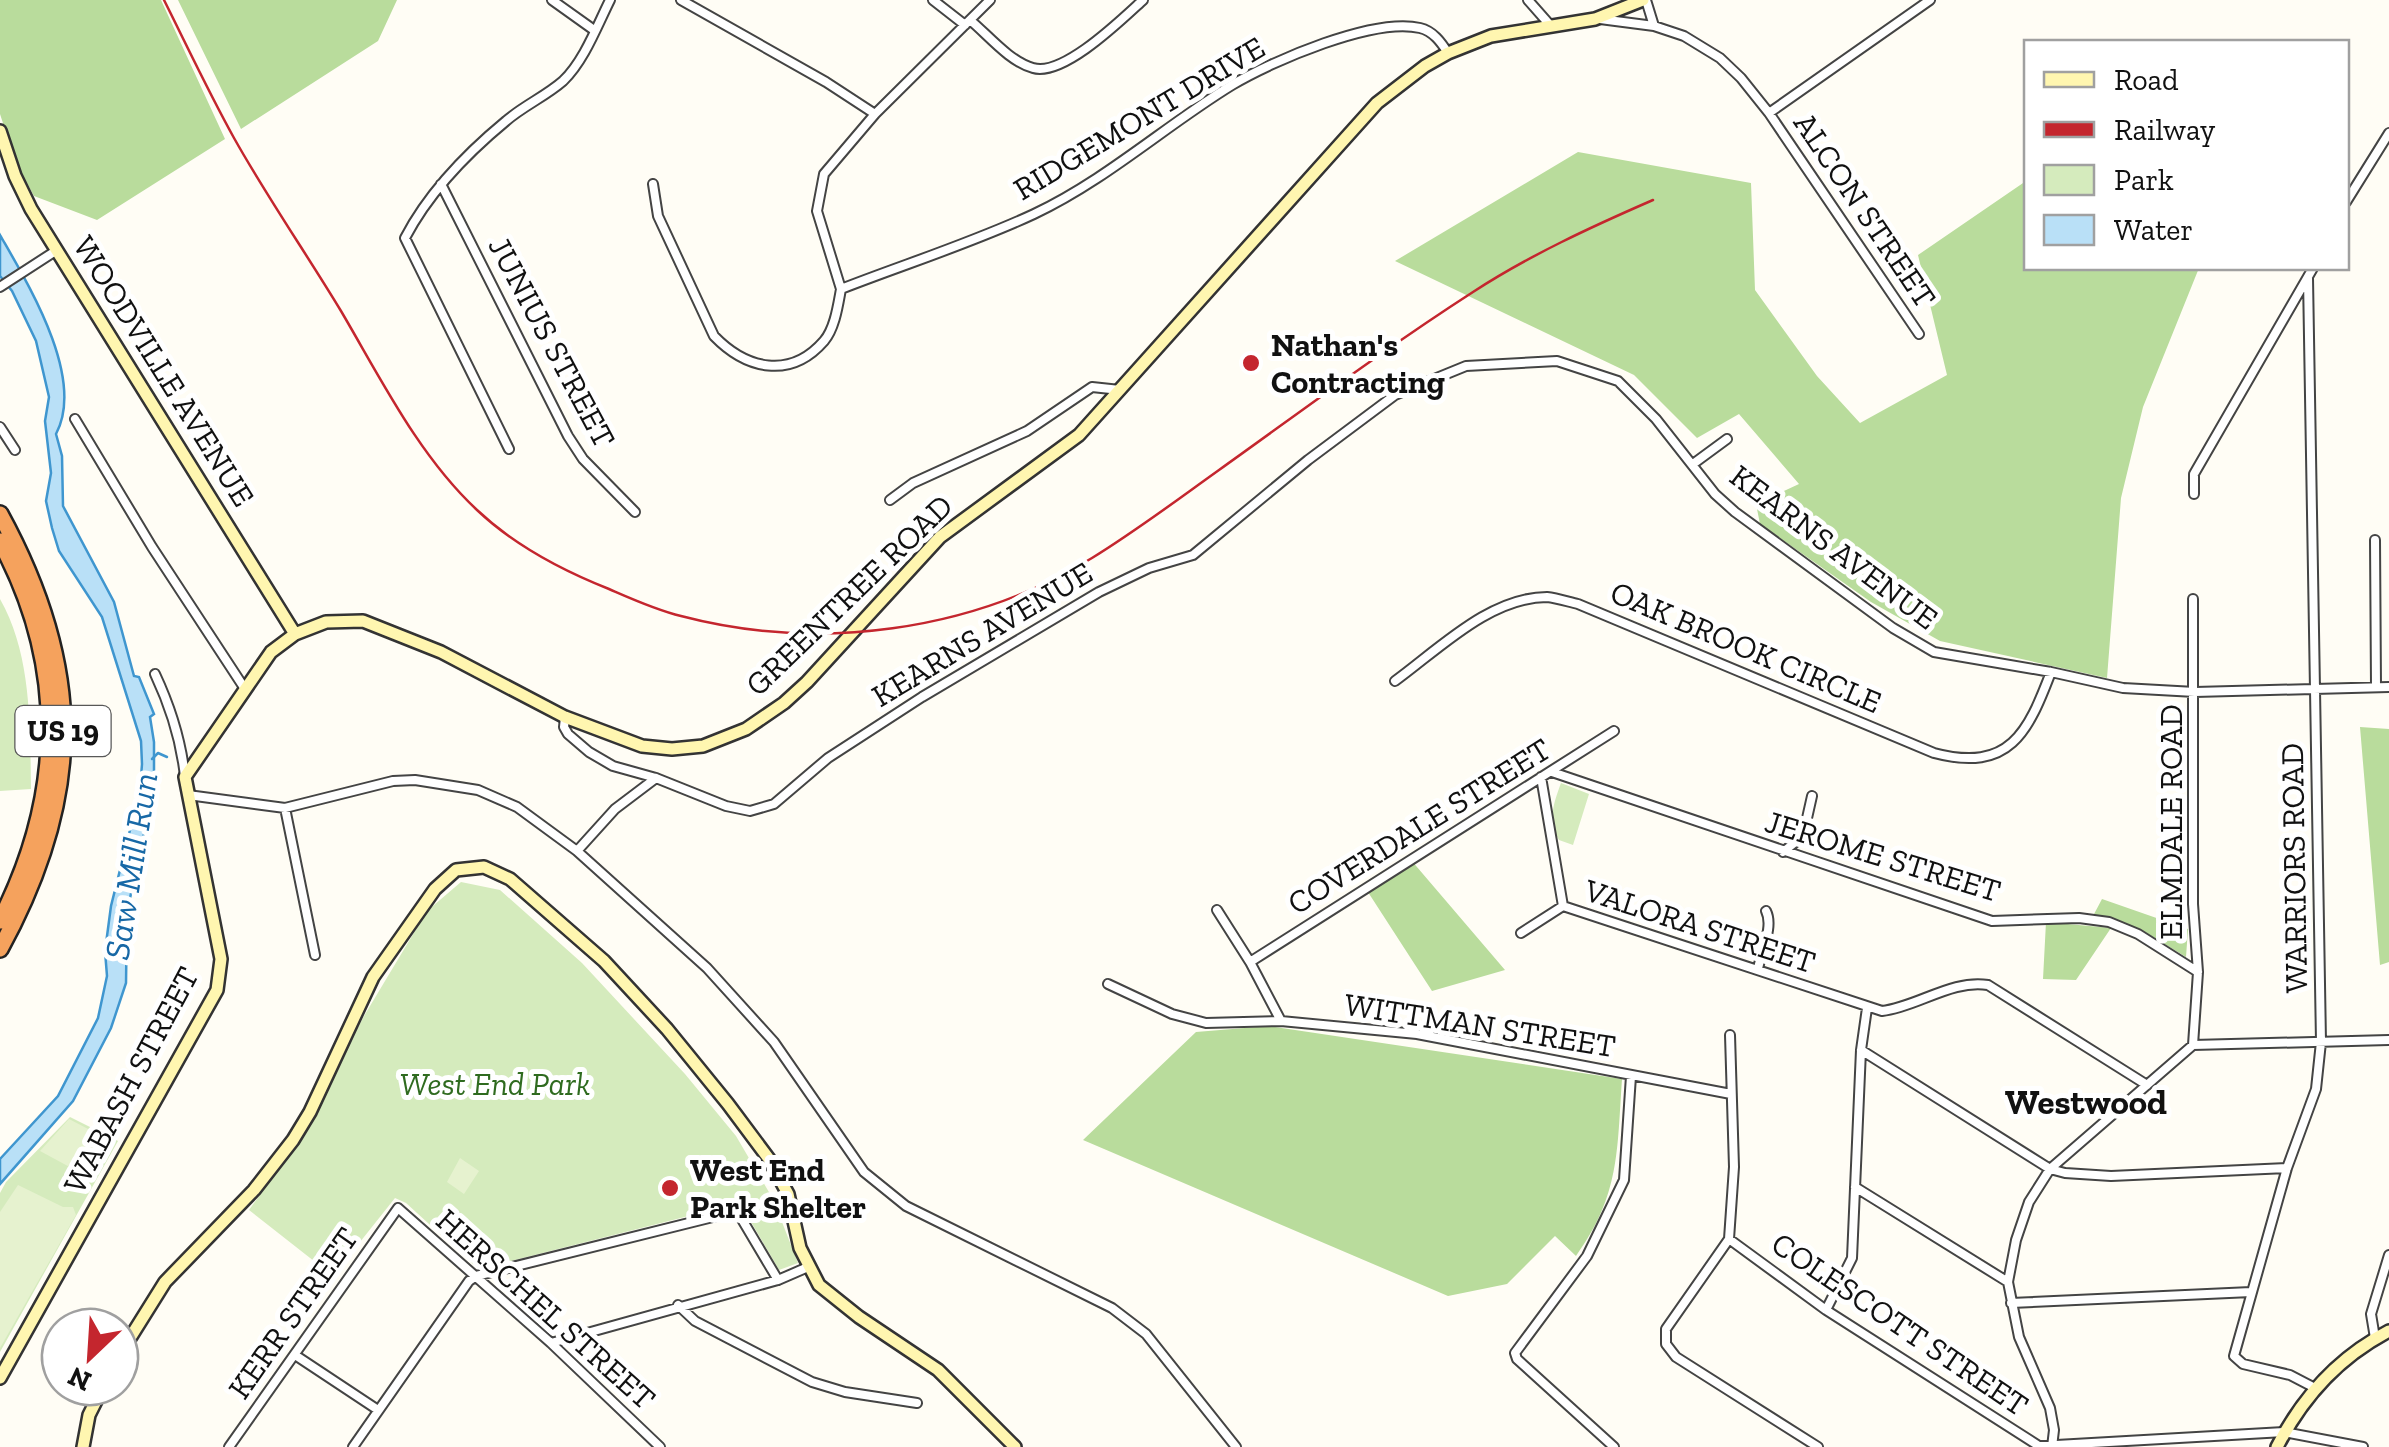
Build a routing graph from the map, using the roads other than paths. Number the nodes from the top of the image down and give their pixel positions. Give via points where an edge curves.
1 (552, 0) edge
2 (610, 0) edge
3 (680, 0) edge
4 (933, 0) edge
5 (990, 0) edge
6 (1143, 0) edge
7 (1528, 0) edge
8 (1645, 0) edge
9 (1930, 0) edge
10 (1595, 18) junction
11 (968, 23) junction
12 (1550, 25) junction
13 (1654, 26) junction
14 (594, 30) junction
15 (1448, 53) junction
16 (1770, 113) junction
17 (875, 114) junction
18 (0, 131) edge
19 (2389, 133) edge
20 (441, 184) junction
21 (654, 184) dead end
22 (2349, 197) edge
23 (56, 250) junction
24 (2311, 270) edge
25 (2308, 278) junction
26 (3, 285) edge
27 (841, 289) junction
28 (1919, 334) dead end
29 (1120, 390) junction
30 (75, 418) dead end
31 (0, 427) edge
32 (1727, 438) dead end
33 (508, 449) dead end
34 (14, 450) dead end
35 (1693, 464) junction
36 (2194, 494) dead end
37 (890, 500) dead end
38 (635, 512) dead end
39 (0, 514) edge
40 (2375, 540) dead end
41 (0, 542) edge
42 (2192, 598) dead end
43 (295, 634) junction
44 (2051, 672) junction
45 (154, 674) dead end
46 (1396, 681) dead end
47 (2316, 687) junction
48 (2376, 688) junction
49 (2389, 688) edge
50 (245, 690) junction
51 (2195, 692) junction
52 (564, 718) junction
53 (1614, 730) dead end
54 (1552, 772) junction
55 (184, 777) junction
56 (656, 778) junction
57 (1541, 778) junction
58 (188, 795) junction
59 (1812, 796) dead end
60 (284, 808) junction
61 (577, 852) junction
62 (1783, 852) junction
63 (1564, 906) junction
64 (1216, 910) dead end
65 (1766, 911) dead end
66 (0, 921) edge
67 (1521, 933) dead end
68 (0, 949) edge
69 (315, 955) dead end
70 (1250, 962) junction
71 (1758, 970) junction
72 (2198, 972) junction
73 (1108, 984) dead end
74 (1867, 1008) junction
75 (1281, 1022) junction
76 (1730, 1035) dead end
77 (2389, 1040) edge
78 (2321, 1042) junction
79 (2194, 1044) junction
80 (1861, 1050) junction
81 (1631, 1076) junction
82 (2147, 1086) junction
83 (1730, 1094) junction
84 (2050, 1168) junction
85 (2287, 1168) junction
86 (1856, 1187) junction
87 (398, 1208) joint
88 (1729, 1239) junction
89 (2389, 1255) edge
90 (808, 1267) junction
91 (476, 1276) junction
92 (778, 1280) junction
93 (2008, 1282) junction
94 (2251, 1292) junction
95 (2011, 1303) junction
96 (678, 1305) junction
97 (1826, 1310) junction
98 (140, 1322) edge
99 (2389, 1332) edge
100 (2375, 1338) junction
101 (551, 1343) junction
102 (294, 1355) junction
103 (0, 1378) edge
104 (2315, 1388) junction
105 (918, 1403) dead end
106 (93, 1407) edge
107 (378, 1410) junction
108 (2284, 1432) junction
109 (83, 1447) edge
110 (229, 1447) edge
111 (352, 1447) edge
112 (660, 1447) edge
113 (1015, 1447) edge
114 (1236, 1447) edge
115 (1614, 1447) edge
116 (1818, 1447) edge
117 (2052, 1447) edge
118 (2277, 1447) edge
119 (2363, 1447) edge

1 - 14 street
2 - 14 street
3 - 17 street
4 - 11 street
5 - 11 street
6 - 11 street via 1050,69 1020,62
7 - 12 street
8 - 10 main road, GREENTREE ROAD
8 - 13 street
9 - 16 street
10 - 12 main road, GREENTREE ROAD
10 - 13 street, ALCON STREET
11 - 17 street
12 - 15 main road, GREENTREE ROAD via 1491,36
13 - 16 street, ALCON STREET via 1720,58
14 - 20 street via 563,81 507,120
15 - 27 street, RIDGEMONT DRIVE via 1421,28 1384,29 1308,48 1234,84 1102,176 1034,214
15 - 29 main road, GREENTREE ROAD via 1378,103
16 - 28 street, ALCON STREET
17 - 27 street via 818,190 817,212
18 - 23 main road, WOODVILLE AVENUE via 23,194
19 - 22 street
20 - 33 street via 405,238
20 - 38 street, JUNIUS STREET via 568,436
21 - 27 street via 658,216 714,336 747,362 786,365 826,340
23 - 26 street
23 - 43 main road, WOODVILLE AVENUE
24 - 25 street
25 - 36 street via 2194,474
25 - 47 street, WARRIORS ROAD
29 - 37 street via 1092,388 1027,431
29 - 52 main road, GREENTREE ROAD via 1079,435 940,537 807,682 746,729 672,750
30 - 50 street
31 - 34 street
32 - 35 street
35 - 44 street, KEARNS AVENUE via 1735,512 1914,642 1974,661
35 - 56 street, KEARNS AVENUE via 1618,380 1557,361 1466,366 1396,394 1193,555 1099,592 938,687 828,758 774,804 750,811 726,806
39 - 68 highway, US 19 via 51,633 63,731 48,842
40 - 48 street
41 - 66 highway, US 19 via 38,636 50,731 38,826
42 - 51 street, ELMDALE ROAD
43 - 50 main road via 271,652
43 - 52 main road, GREENTREE ROAD via 326,622 363,622 441,652
44 - 46 street, OAK BROOK CIRCLE via 2022,736 1997,751 1954,758 1548,597 1513,602 1484,616
44 - 51 street, KEARNS AVENUE via 2123,688
45 - 55 street, WABASH STREET via 182,741
47 - 48 street, KEARNS AVENUE
47 - 51 street, KEARNS AVENUE
47 - 78 street, WARRIORS ROAD
48 - 49 street, KEARNS AVENUE
50 - 55 main road
51 - 72 street, ELMDALE ROAD via 2192,904
52 - 56 street, KEARNS AVENUE via 568,734 590,752
53 - 54 street, COVERDALE STREET
54 - 57 street, COVERDALE STREET
54 - 62 street, JEROME STREET
55 - 58 main road, WABASH STREET
56 - 61 street via 615,809
57 - 63 street
57 - 70 street, COVERDALE STREET
58 - 60 street
58 - 103 main road, WABASH STREET via 221,959 217,990
59 - 62 street via 1803,836
60 - 61 street via 394,780 435,782 517,807
60 - 69 street
61 - 114 street via 707,968 763,1030 864,1172 906,1206 1112,1308 1146,1334
62 - 72 street, JEROME STREET via 1992,921 2109,922
63 - 67 street, VALORA STREET
63 - 71 street, VALORA STREET
64 - 70 street
65 - 71 street via 1770,919
70 - 75 street
71 - 74 street, VALORA STREET
72 - 79 street, ELMDALE ROAD
73 - 75 street, WITTMAN STREET via 1206,1022
74 - 80 street
74 - 82 street via 1898,1009 1977,983
75 - 81 street, WITTMAN STREET via 1417,1034
76 - 83 street
77 - 78 street
78 - 79 street
78 - 85 street, WARRIORS ROAD via 2316,1089
79 - 82 street
80 - 84 street
80 - 86 street
81 - 83 street, WITTMAN STREET
81 - 115 street via 1624,1180 1587,1256 1519,1344 1517,1360
82 - 84 street
83 - 88 street
84 - 85 street via 2111,1176
84 - 93 street via 2029,1202
85 - 94 street, WARRIORS ROAD
86 - 93 street
86 - 97 street via 1852,1258
87 - 91 street, HERSCHEL STREET
87 - 102 street, KERR STREET
88 - 97 street, COLESCOTT STREET
88 - 116 street via 1666,1329 1666,1344
89 - 100 street via 2371,1314
90 - 92 street
90 - 98 main road via 788,1194 769,1159 666,1029 534,899 510,879 475,866 447,876 398,939 293,1140 165,1282
90 - 113 main road via 833,1297 955,1384
91 - 92 street via 737,1210
91 - 101 street, HERSCHEL STREET
91 - 107 street
92 - 96 street
93 - 95 street
94 - 95 street
94 - 104 street, WARRIORS ROAD via 2234,1356
95 - 117 street via 2050,1408
96 - 101 street
96 - 105 street via 695,1321 812,1382
97 - 117 street, COLESCOTT STREET via 2039,1446
99 - 100 main road
100 - 104 main road
101 - 112 street, HERSCHEL STREET
102 - 107 street
102 - 110 street, KERR STREET
104 - 108 main road
106 - 109 main road
107 - 111 street
108 - 117 street, COLESCOTT STREET
108 - 118 main road
108 - 119 street, COLESCOTT STREET

